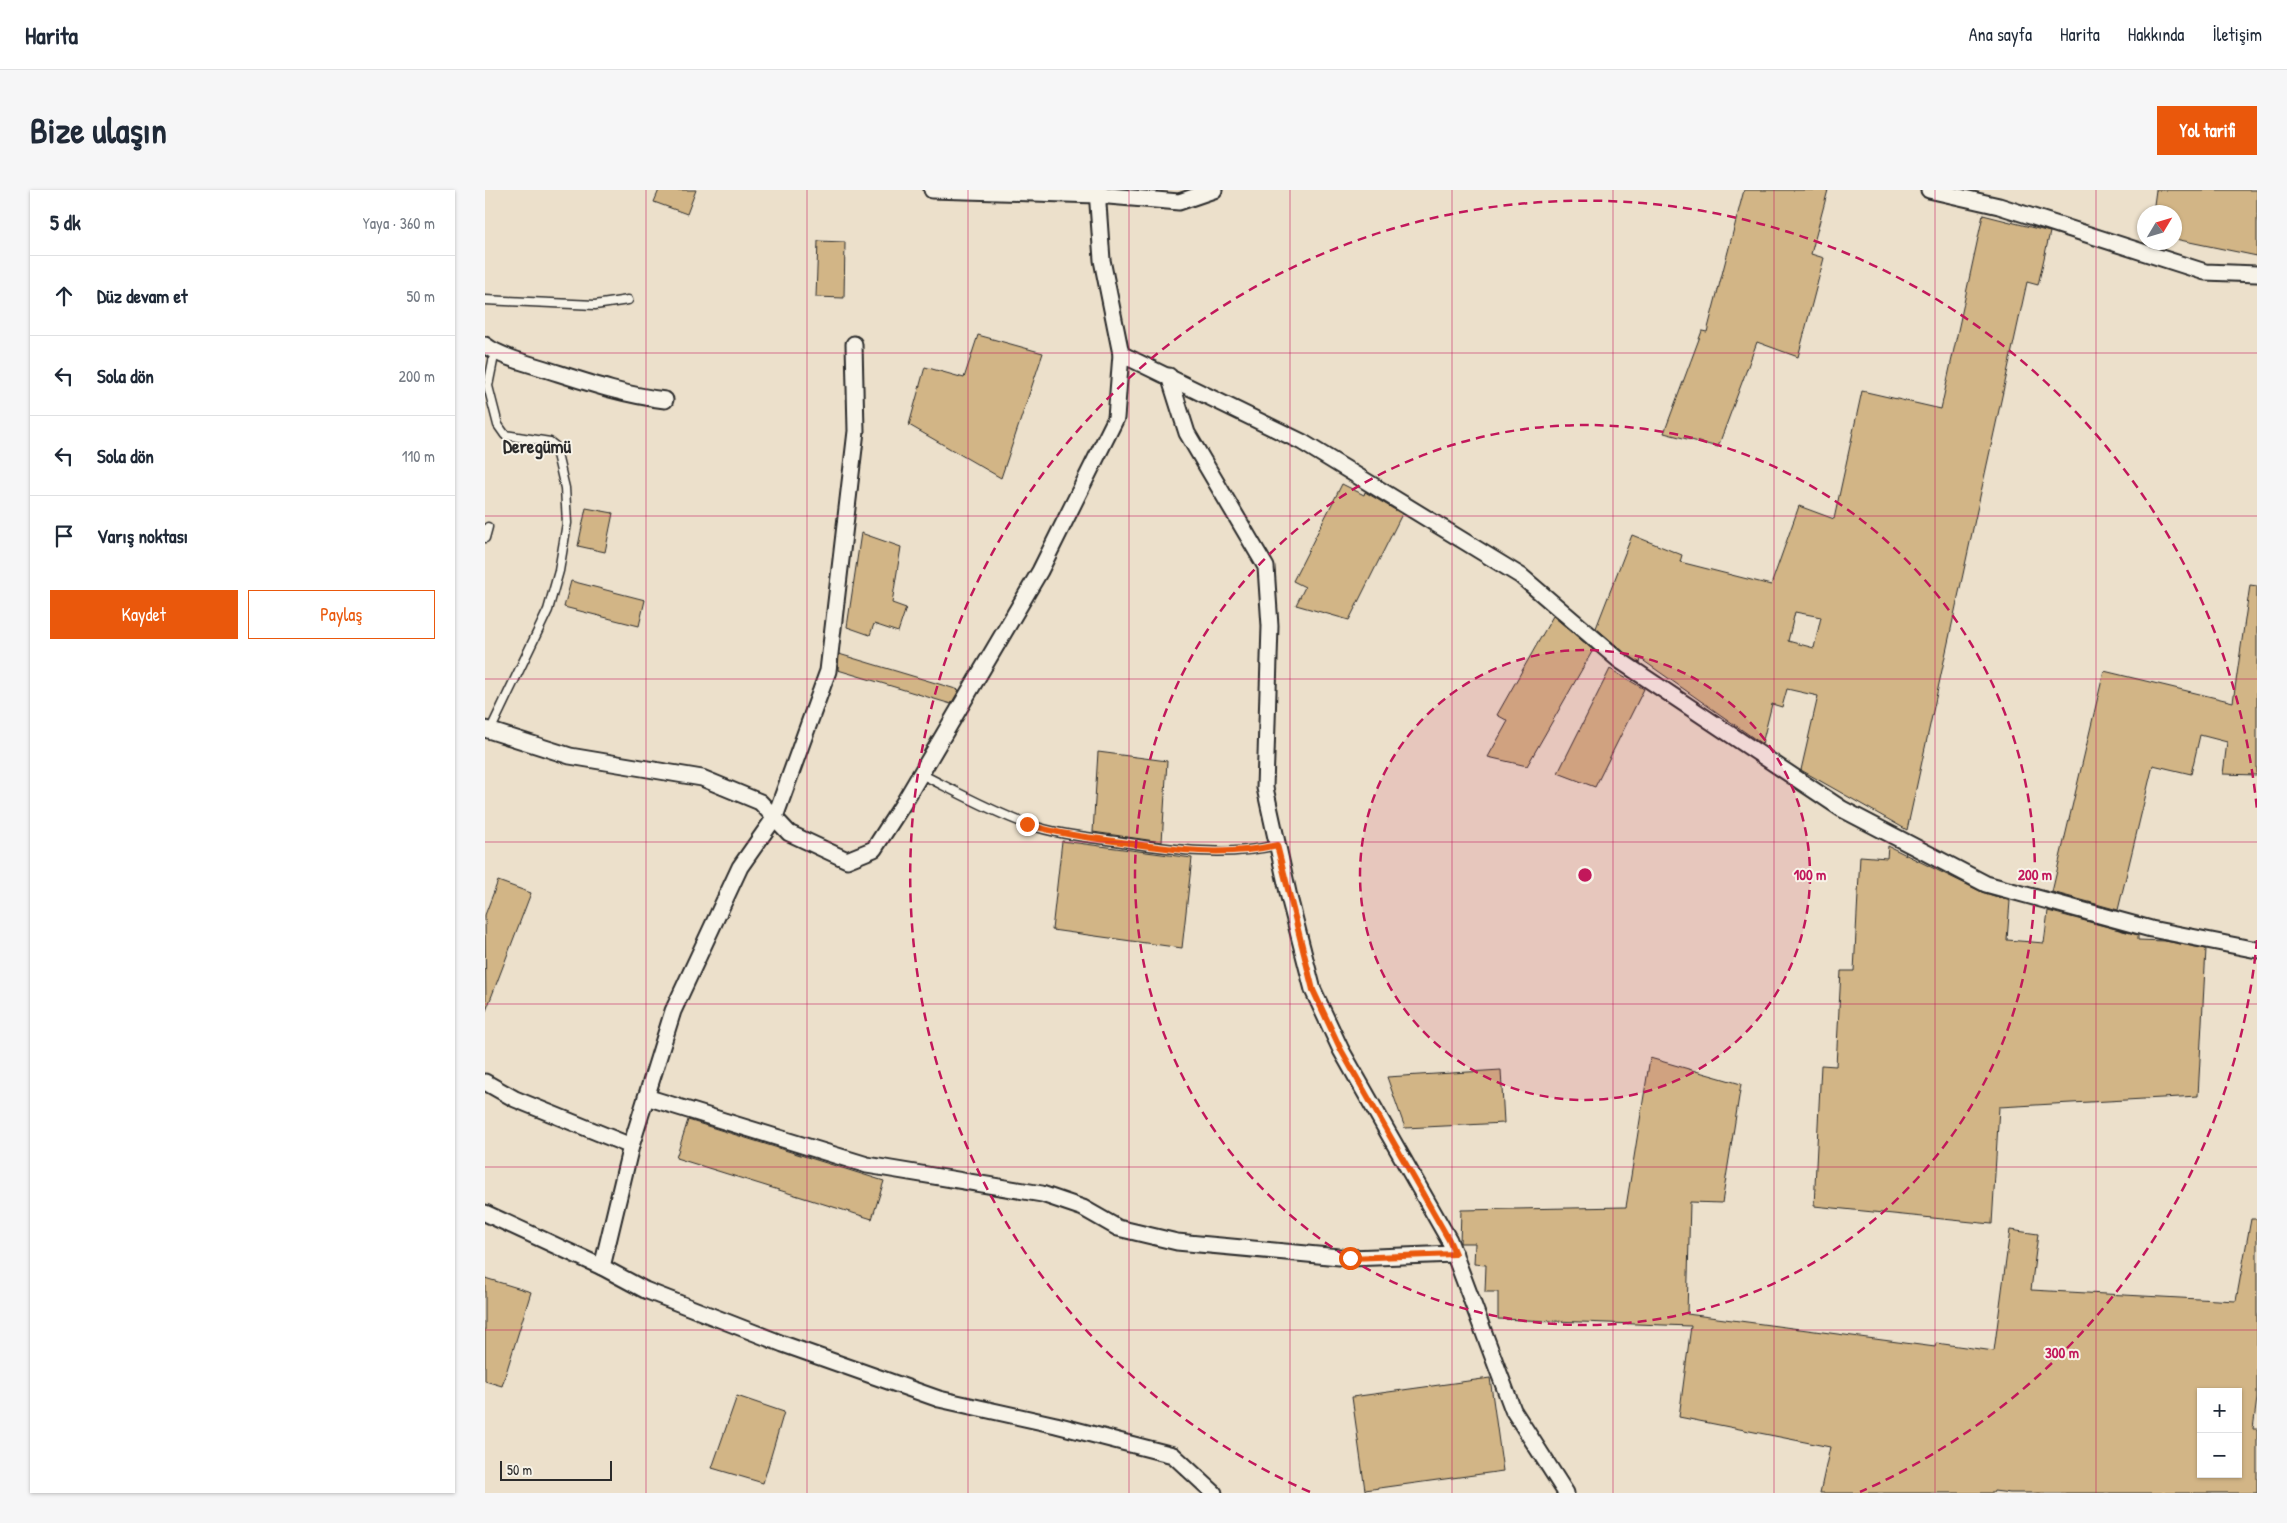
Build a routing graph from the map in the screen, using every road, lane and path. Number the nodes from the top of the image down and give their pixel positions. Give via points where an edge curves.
1 (932, 190) edge
2 (1215, 190) edge
3 (1929, 190) edge
4 (1097, 192) edge
5 (2257, 274) edge
6 (485, 300) edge
7 (627, 300) dead end
8 (854, 344) dead end
9 (490, 348) edge
10 (1121, 354) junction
11 (1169, 376) junction
12 (665, 400) dead end
13 (488, 527) dead end
14 (485, 538) edge
15 (487, 730) edge
16 (921, 774) junction
17 (775, 817) junction
18 (1277, 845) junction
19 (2257, 950) edge
20 (485, 1082) edge
21 (646, 1097) junction
22 (631, 1146) junction
23 (485, 1213) edge
24 (1455, 1254) junction
25 (602, 1267) junction
26 (1213, 1493) edge
27 (1566, 1493) edge

1 - 4 street
2 - 4 street via 1179,202
3 - 5 street via 1999,206 2205,272
4 - 10 street via 1102,260
6 - 7 lane via 595,305
8 - 17 street via 857,431 827,671
9 - 12 street via 519,361 605,388
9 - 15 lane via 488,386 499,425 505,435 550,442 555,446 565,488 567,524 548,610
10 - 11 street
10 - 16 street via 1116,418 1040,571
11 - 18 street via 1187,433 1266,568 1270,626 1265,788
11 - 19 street via 1302,442 1521,576 1619,660 1842,809 1985,884 2151,929
13 - 14 lane
15 - 17 street via 570,756 702,778 760,802
16 - 17 street via 874,849 847,860 789,833
16 - 18 lane via 1004,816 1047,830 1219,853
17 - 21 street via 740,867 673,1011
18 - 24 street via 1313,990 1341,1050
20 - 22 street via 515,1099
21 - 22 street
21 - 24 street via 867,1165 1041,1194 1083,1208 1118,1228 1177,1242 1350,1258
22 - 25 street
23 - 25 street
24 - 27 street via 1513,1410
25 - 26 street via 645,1290 783,1344 939,1399 1173,1455

